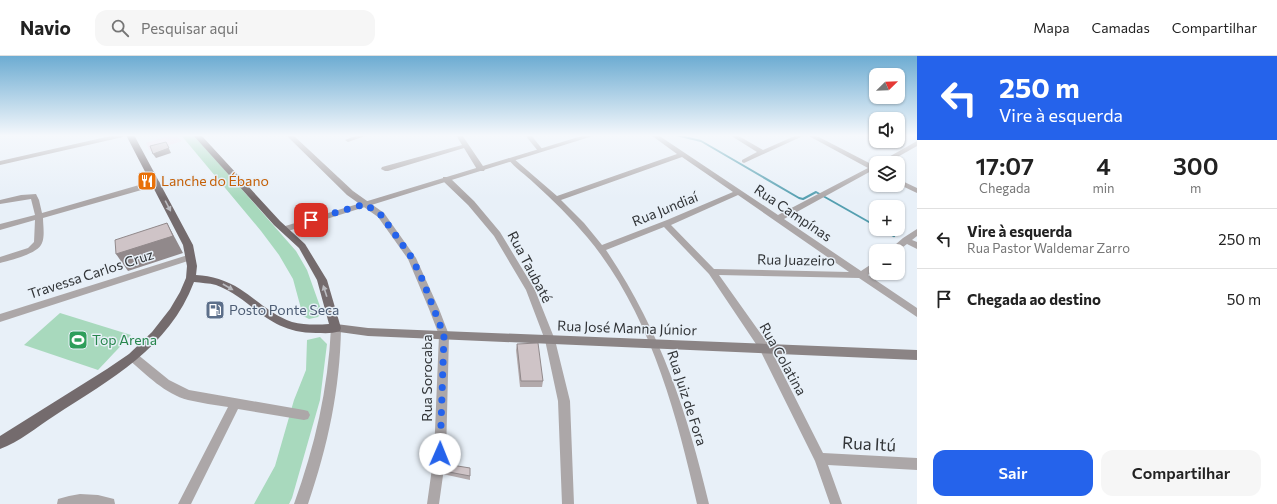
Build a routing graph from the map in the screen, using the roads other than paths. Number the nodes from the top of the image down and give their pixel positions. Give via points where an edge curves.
1 (28, 156) edge
2 (141, 156) edge
3 (217, 156) edge
4 (311, 156) edge
5 (432, 156) edge
6 (472, 156) edge
7 (523, 156) edge
8 (677, 156) edge
9 (685, 156) edge
10 (756, 156) edge
11 (851, 156) edge
12 (511, 160) junction
13 (744, 161) dead end
14 (0, 162) edge
15 (869, 165) edge
16 (481, 169) junction
17 (385, 170) dead end
18 (869, 171) edge
19 (446, 180) junction
20 (156, 184) junction
21 (905, 185) edge
22 (917, 191) edge
23 (739, 192) junction
24 (557, 199) junction
25 (0, 202) edge
26 (365, 204) junction
27 (38, 216) junction
28 (778, 219) junction
29 (666, 224) junction
30 (0, 227) edge
31 (285, 229) junction
32 (917, 232) edge
33 (906, 240) junction
34 (901, 244) edge
35 (917, 246) edge
36 (600, 249) junction
37 (191, 257) junction
38 (0, 260) edge
39 (869, 270) edge
40 (712, 272) junction
41 (862, 275) junction
42 (191, 278) junction
43 (917, 313) edge
44 (0, 318) edge
45 (336, 328) junction
46 (444, 335) junction
47 (550, 340) junction
48 (655, 344) junction
49 (764, 347) junction
50 (917, 355) edge
51 (133, 357) junction
52 (235, 404) junction
53 (304, 415) dead end
54 (0, 442) edge
55 (820, 459) junction
56 (917, 464) edge
57 (304, 503) edge
58 (63, 504) edge
59 (109, 504) edge
60 (184, 504) edge
61 (433, 504) edge
62 (568, 504) edge
63 (703, 504) edge
64 (836, 504) edge

1 - 14 street
2 - 20 main road
3 - 31 main road
4 - 26 street, Rua Sorocaba
5 - 17 street
6 - 16 street
7 - 12 street
8 - 24 street
9 - 23 street, Rua Campínas
10 - 13 street
11 - 15 street
12 - 16 street
12 - 24 street, Rua Juiz de Fora
16 - 19 street
18 - 28 street
19 - 26 street
19 - 47 street, Rua Taubaté via 471,203 497,234 530,290
20 - 27 street
20 -> 37 main road via 178,223
21 - 22 street
23 - 28 street, Rua Campínas
23 - 29 street, Rua Jundiaí
24 - 36 street, Rua Juiz de Fora
25 - 27 street via 33,196
26 - 31 street
26 - 46 street, Rua Sorocaba via 381,215 412,258
27 - 30 street
27 - 38 street via 39,236 35,247
28 - 41 street, Rua Campínas
29 - 36 street, Rua Jundiaí
29 - 40 street, Rua Colatina
45 -> 31 main road via 322,280 302,246
32 - 33 street
33 - 34 street
33 - 35 street
36 - 48 street, Rua Juiz de Fora via 628,290
37 - 42 main road
37 - 44 street, Travessa Carlos Cruz
39 - 41 street
40 - 41 street, Rua Juazeiro
40 - 49 street, Rua Colatina
41 - 43 street, Rua Campínas
42 -> 45 main road via 209,279 228,286 273,318 287,324 299,328
42 - 51 main road via 174,312 156,335
45 - 46 main road, Rua José Manna Júnior
45 - 57 street via 330,406
46 - 47 main road, Rua José Manna Júnior
46 - 61 street, Rua Sorocaba via 440,454
47 - 48 main road, Rua José Manna Júnior
47 - 62 street, Rua Taubaté via 564,401
48 - 49 main road, Rua José Manna Júnior
48 - 63 street, Rua Juiz de Fora via 673,391
49 - 50 main road, Rua José Manna Júnior
49 - 55 street, Rua Colatina
51 - 52 street via 174,390
51 - 54 main road via 111,374
52 - 53 street
52 - 60 street
55 - 56 street, Rua Itú
55 - 64 street, Rua Colatina
58 - 59 street via 79,500

